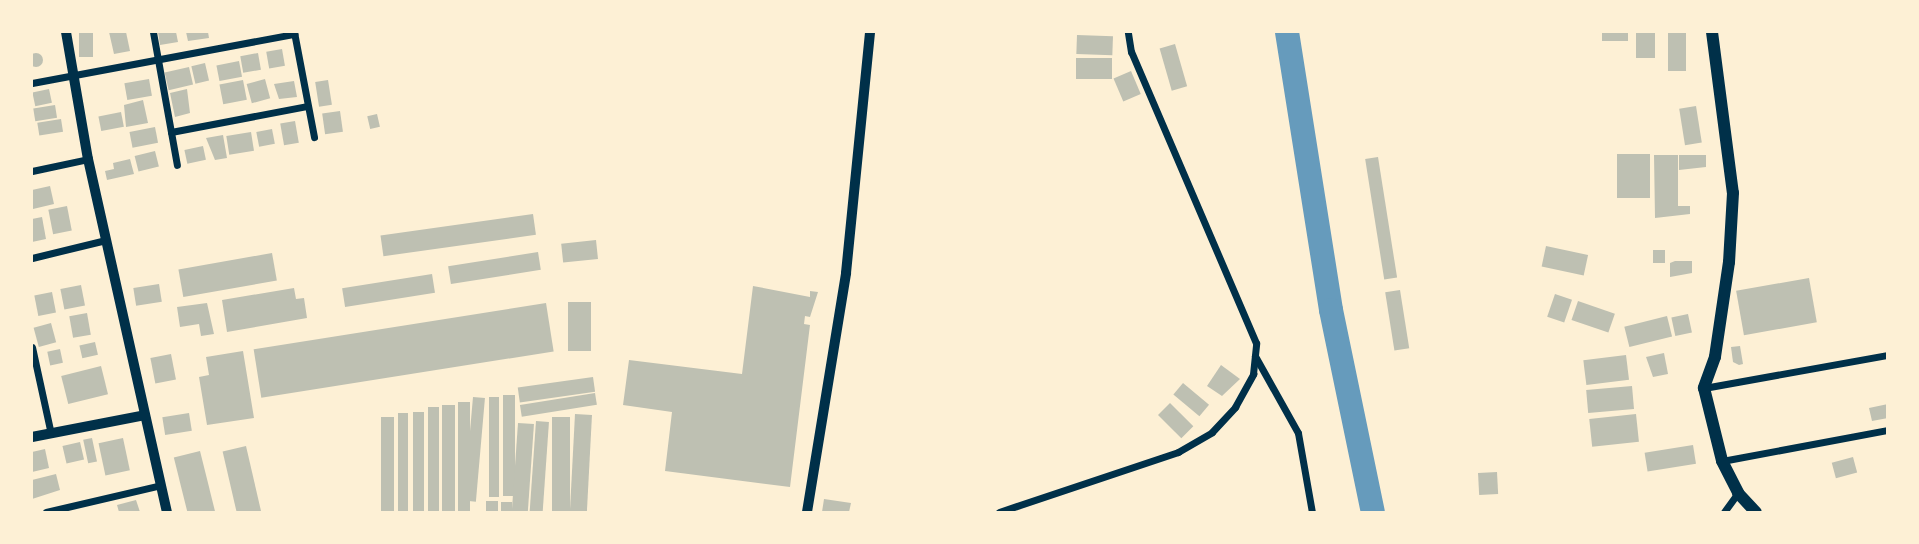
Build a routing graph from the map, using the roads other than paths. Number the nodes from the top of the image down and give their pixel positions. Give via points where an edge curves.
1 (66, 32) edge
2 (153, 32) edge
3 (870, 32) edge
4 (1128, 32) edge
5 (1712, 32) edge
6 (294, 33) edge
7 (159, 58) junction
8 (75, 74) junction
9 (32, 83) edge
10 (307, 106) junction
11 (171, 132) junction
12 (314, 137) dead end
13 (88, 159) junction
14 (177, 165) dead end
15 (32, 171) edge
16 (106, 240) junction
17 (32, 258) edge
18 (32, 347) edge
19 (1255, 355) junction
20 (1888, 355) edge
21 (1704, 388) junction
22 (145, 415) junction
23 (1888, 430) edge
24 (51, 434) junction
25 (32, 437) edge
26 (1722, 461) junction
27 (161, 485) junction
28 (1738, 493) junction
29 (46, 513) edge
30 (167, 513) edge
31 (807, 513) edge
32 (999, 513) edge
33 (1312, 513) edge
34 (1724, 513) edge
35 (1756, 513) edge

1 - 8 street
2 - 7 street
3 - 31 street via 846,274
4 - 19 street via 1131,52 1256,343
5 - 21 main road via 1733,193 1729,262 1715,357
6 - 7 street
6 - 10 street
7 - 8 street
7 - 11 street
8 - 9 street
8 - 13 street
10 - 11 street
10 - 12 street
11 - 14 street
13 - 15 street
13 - 16 street
16 - 17 street
16 - 22 street
18 - 24 street
19 - 32 street via 1253,374 1235,407 1212,432 1178,452
19 - 33 street via 1298,433
20 - 21 street
21 - 26 main road
22 - 24 street
22 - 27 street
23 - 26 street
24 - 25 street
26 - 28 main road
27 - 29 street
27 - 30 street
28 - 34 street
28 - 35 main road

